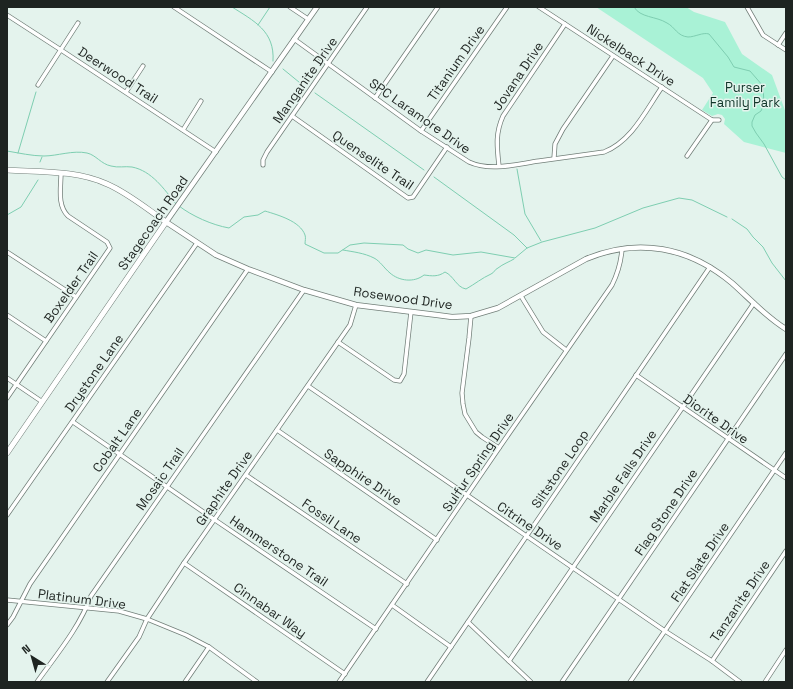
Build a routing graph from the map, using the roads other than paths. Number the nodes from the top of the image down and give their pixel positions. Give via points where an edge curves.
1 (174, 7) edge
2 (290, 7) edge
3 (317, 7) edge
4 (367, 7) edge
5 (438, 7) edge
6 (507, 7) edge
7 (539, 7) edge
8 (747, 7) edge
9 (7, 16) edge
10 (308, 19) junction
11 (78, 23) dead end
12 (565, 24) junction
13 (786, 33) edge
14 (294, 40) junction
15 (778, 45) junction
16 (61, 50) junction
17 (786, 50) edge
18 (613, 56) junction
19 (328, 64) junction
20 (143, 66) dead end
21 (272, 72) junction
22 (38, 85) dead end
23 (662, 87) junction
24 (126, 92) junction
25 (376, 98) junction
26 (200, 102) dead end
27 (292, 116) junction
28 (712, 120) junction
29 (719, 120) dead end
30 (182, 130) junction
31 (421, 131) junction
32 (447, 147) junction
33 (216, 152) junction
34 (687, 156) dead end
35 (554, 158) junction
36 (263, 165) dead end
37 (499, 166) junction
38 (7, 170) edge
39 (61, 173) junction
40 (166, 222) junction
41 (197, 243) junction
42 (622, 249) junction
43 (7, 252) edge
44 (710, 267) junction
45 (248, 269) junction
46 (304, 290) junction
47 (521, 296) junction
48 (76, 297) junction
49 (754, 303) junction
50 (356, 304) junction
51 (411, 312) junction
52 (7, 315) edge
53 (471, 316) junction
54 (786, 329) edge
55 (46, 341) junction
56 (338, 342) junction
57 (566, 350) junction
58 (786, 354) edge
59 (636, 375) junction
60 (7, 378) edge
61 (16, 384) junction
62 (308, 386) junction
63 (7, 398) edge
64 (41, 401) junction
65 (682, 407) junction
66 (73, 422) junction
67 (277, 430) junction
68 (728, 439) junction
69 (499, 448) junction
70 (7, 453) edge
71 (786, 453) edge
72 (120, 454) junction
73 (774, 470) junction
74 (246, 475) junction
75 (786, 478) edge
76 (167, 487) junction
77 (467, 495) junction
78 (7, 515) edge
79 (215, 520) junction
80 (526, 535) junction
81 (437, 540) junction
82 (786, 552) edge
83 (184, 563) junction
84 (573, 567) junction
85 (407, 584) junction
86 (619, 598) junction
87 (7, 600) edge
88 (21, 602) junction
89 (392, 605) junction
90 (86, 608) junction
91 (147, 619) junction
92 (468, 622) junction
93 (7, 625) edge
94 (376, 629) junction
95 (665, 631) junction
96 (209, 647) junction
97 (451, 647) junction
98 (786, 652) edge
99 (509, 661) junction
100 (712, 661) junction
101 (345, 674) junction
102 (37, 682) edge
103 (107, 682) edge
104 (185, 682) edge
105 (257, 682) edge
106 (340, 682) edge
107 (427, 682) edge
108 (531, 682) edge
109 (562, 682) edge
110 (630, 682) edge
111 (740, 682) edge
112 (765, 682) edge

1 - 21 street
2 - 10 street
3 - 10 street, Stagecoach Road
4 - 19 street, Manganite Drive
5 - 25 street
6 - 31 street, Titanium Drive
7 - 12 street, Nickelback Drive
8 - 15 street via 764,35
9 - 16 street, Deerwood Trail
10 - 14 street, Stagecoach Road
11 - 16 street
12 - 18 street, Nickelback Drive
12 - 37 street, Jovana Drive via 502,116 497,130
13 - 15 street
14 - 19 street, SPC Laramore Drive
14 - 21 street, Stagecoach Road
15 - 17 street
16 - 22 street
16 - 24 street, Deerwood Trail
18 - 23 street, Nickelback Drive
18 - 35 street via 563,129 556,144
19 - 25 street, SPC Laramore Drive
19 - 27 street, Manganite Drive
20 - 24 street
21 - 33 street, Stagecoach Road
23 - 28 street, Nickelback Drive
23 - 35 street, SPC Laramore Drive via 635,127 619,145 604,152
24 - 30 street, Deerwood Trail
25 - 31 street, SPC Laramore Drive
26 - 30 street
27 - 32 street, Quenselite Trail via 408,198 413,197
27 - 36 street, Manganite Drive via 267,152
28 - 29 street
28 - 34 street
30 - 33 street, Deerwood Trail
31 - 32 street, SPC Laramore Drive
32 - 37 street, SPC Laramore Drive via 477,166
33 - 40 street, Stagecoach Road
35 - 37 street, SPC Laramore Drive
38 - 39 main road, Rosewood Drive
39 - 40 main road, Rosewood Drive via 88,177 107,184
39 - 48 street, Boxelder Trail via 63,211 107,242 110,248
40 - 41 street, Rosewood Drive
40 - 64 main road, Stagecoach Road
41 - 45 street, Rosewood Drive via 216,255
41 - 66 street, Drystone Lane
42 - 44 street, Rosewood Drive via 636,247 664,250 692,257
42 - 47 street, Rosewood Drive via 586,259
42 - 57 street, Sulfur Spring Drive via 618,273 612,285
43 - 48 street
44 - 49 street, Rosewood Drive
44 - 59 street, Siltstone Loop
45 - 46 street, Rosewood Drive
45 - 72 street, Cobalt Lane
46 - 50 street, Rosewood Drive
46 - 76 street, Mosaic Trail
47 - 53 street, Rosewood Drive via 498,308
47 - 57 street via 543,332
48 - 55 street, Boxelder Trail
49 - 54 street, Rosewood Drive
49 - 65 street, Marble Falls Drive
50 - 51 street, Rosewood Drive
50 - 56 street, Graphite Drive via 350,325
51 - 53 street, Rosewood Drive via 452,317
51 - 56 street via 404,374 400,381 394,380
52 - 55 street
53 - 69 street via 462,393 465,414 476,432
55 - 61 street, Boxelder Trail
56 - 62 street, Graphite Drive
57 - 69 street, Sulfur Spring Drive
58 - 68 street, Flag Stone Drive
59 - 65 street, Diorite Drive
59 - 80 street, Siltstone Loop
60 - 61 street
61 - 63 street, Boxelder Trail
61 - 64 street
62 - 67 street, Graphite Drive
62 - 77 street, Citrine Drive
64 - 70 main road, Stagecoach Road
65 - 68 street, Diorite Drive
65 - 84 street, Marble Falls Drive
66 - 72 street, Hammerstone Trail
66 - 78 street, Drystone Lane
67 - 74 street, Graphite Drive
67 - 81 street, Sapphire Drive
68 - 73 street, Diorite Drive
68 - 86 street, Flag Stone Drive
69 - 77 street, Sulfur Spring Drive
71 - 73 street, Flat Slate Drive
72 - 76 street, Hammerstone Trail
72 - 88 street, Cobalt Lane via 30,584
73 - 75 street, Diorite Drive
73 - 95 street, Flat Slate Drive
74 - 79 street, Graphite Drive
74 - 85 street, Fossil Lane
76 - 79 street, Hammerstone Trail
76 - 90 street, Mosaic Trail via 91,596
77 - 80 street, Citrine Drive
77 - 81 street, Sulfur Spring Drive
79 - 83 street, Graphite Drive
79 - 94 street, Hammerstone Trail
80 - 84 street, Citrine Drive
80 - 92 street, Siltstone Loop
81 - 85 street, Sulfur Spring Drive
82 - 100 street, Tanzanite Drive
83 - 91 street, Graphite Drive
83 - 101 street, Cinnabar Way
84 - 86 street, Citrine Drive
84 - 99 street, Marble Falls Drive
85 - 89 street, Sulfur Spring Drive
86 - 95 street, Citrine Drive
86 - 109 street, Flag Stone Drive
87 - 88 street, Platinum Drive
88 - 90 street, Platinum Drive
88 - 93 street, Cobalt Lane
89 - 94 street, Sulfur Spring Drive
89 - 97 street
90 - 91 street, Platinum Drive via 119,611
90 - 102 street, Mosaic Trail via 74,630
91 - 96 street, Platinum Drive via 186,634
91 - 103 street, Graphite Drive via 139,636
92 - 97 street, Siltstone Loop
92 - 99 street
94 - 101 street, Sulfur Spring Drive
95 - 100 street, Citrine Drive
95 - 110 street, Flat Slate Drive
96 - 104 street
96 - 105 street, Platinum Drive
97 - 107 street, Siltstone Loop
98 - 112 street
99 - 108 street
100 - 111 street, Citrine Drive
101 - 106 street, Sulfur Spring Drive

